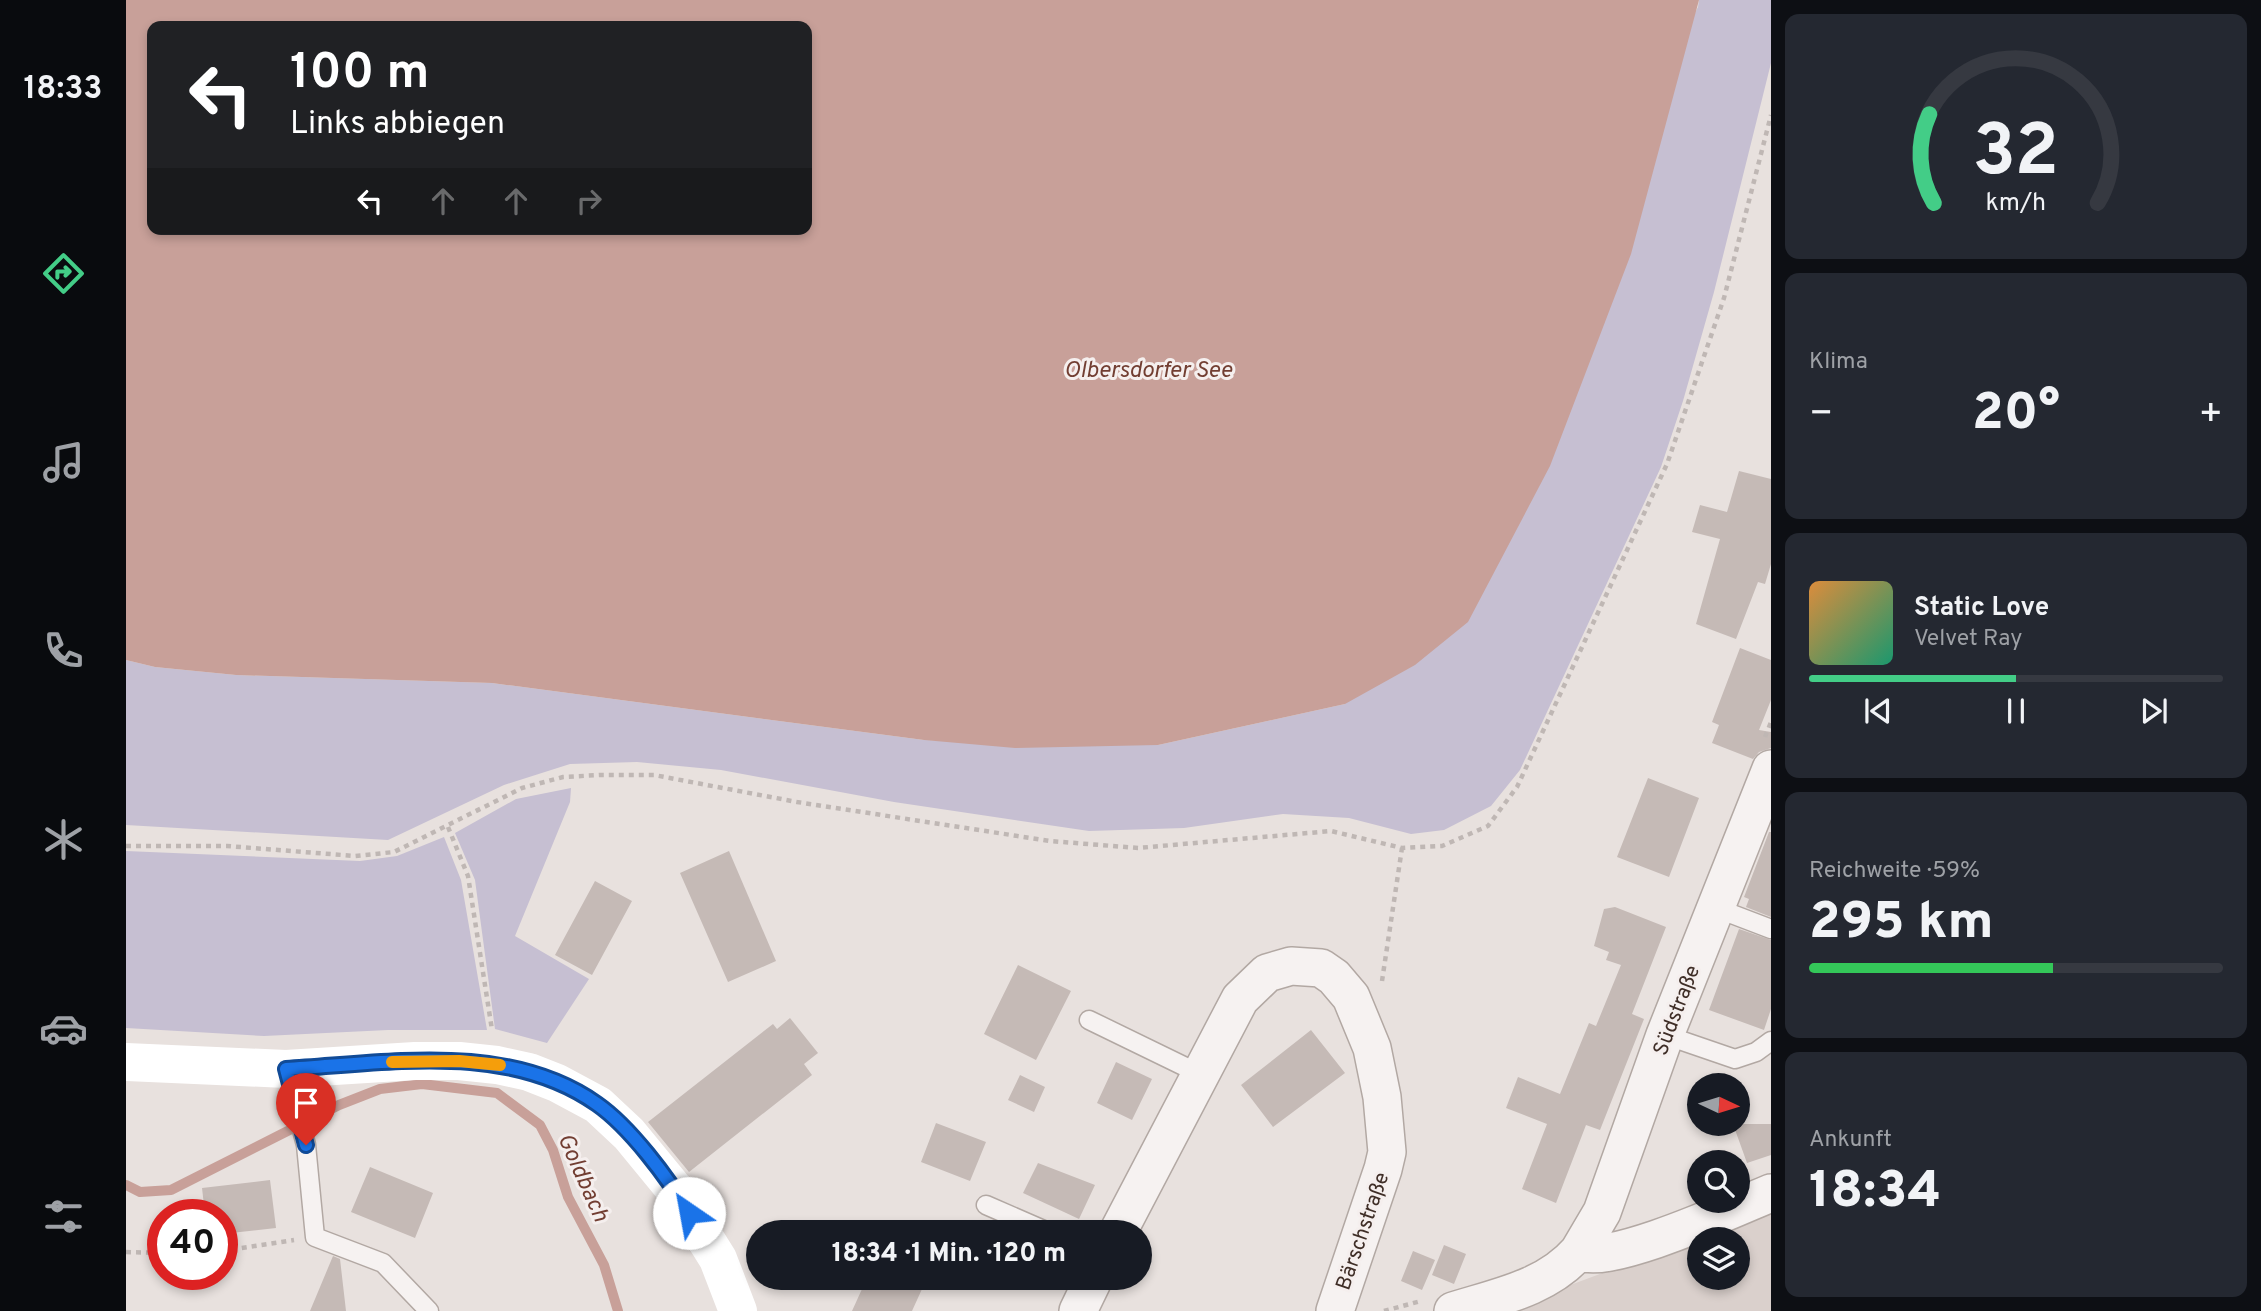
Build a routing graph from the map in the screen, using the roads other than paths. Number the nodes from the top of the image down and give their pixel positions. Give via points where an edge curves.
1 (1767, 791) edge
2 (1716, 908) junction
3 (1771, 929) edge
4 (1089, 1020) dead end
5 (1665, 1035) junction
6 (1771, 1041) edge
7 (126, 1062) edge
8 (286, 1069) junction
9 (1200, 1074) junction
10 (1771, 1193) edge
11 (986, 1205) dead end
12 (1020, 1220) edge
13 (1124, 1220) edge
14 (1580, 1251) junction
15 (1088, 1290) edge
16 (429, 1311) edge
17 (738, 1311) edge
18 (1078, 1311) edge
19 (1335, 1311) edge
20 (1453, 1311) edge

1 - 2 street, Südstraße
2 - 3 lane
2 - 5 street, Südstraße
4 - 9 lane
5 - 6 lane via 1735,1059
5 - 14 street, Südstraße via 1602,1212
7 - 8 street
8 - 16 lane via 306,1145 315,1237 383,1263
8 - 17 street via 415,1061 497,1065 577,1091 629,1134 675,1190 718,1259
9 - 13 street, Bärschstraße
9 - 19 street, Bärschstraße via 1240,999 1266,974 1291,966 1321,968 1351,997 1372,1048 1387,1152
10 - 14 street via 1644,1244 1591,1255
11 - 12 lane
14 - 20 street via 1556,1274 1531,1287
15 - 18 street

